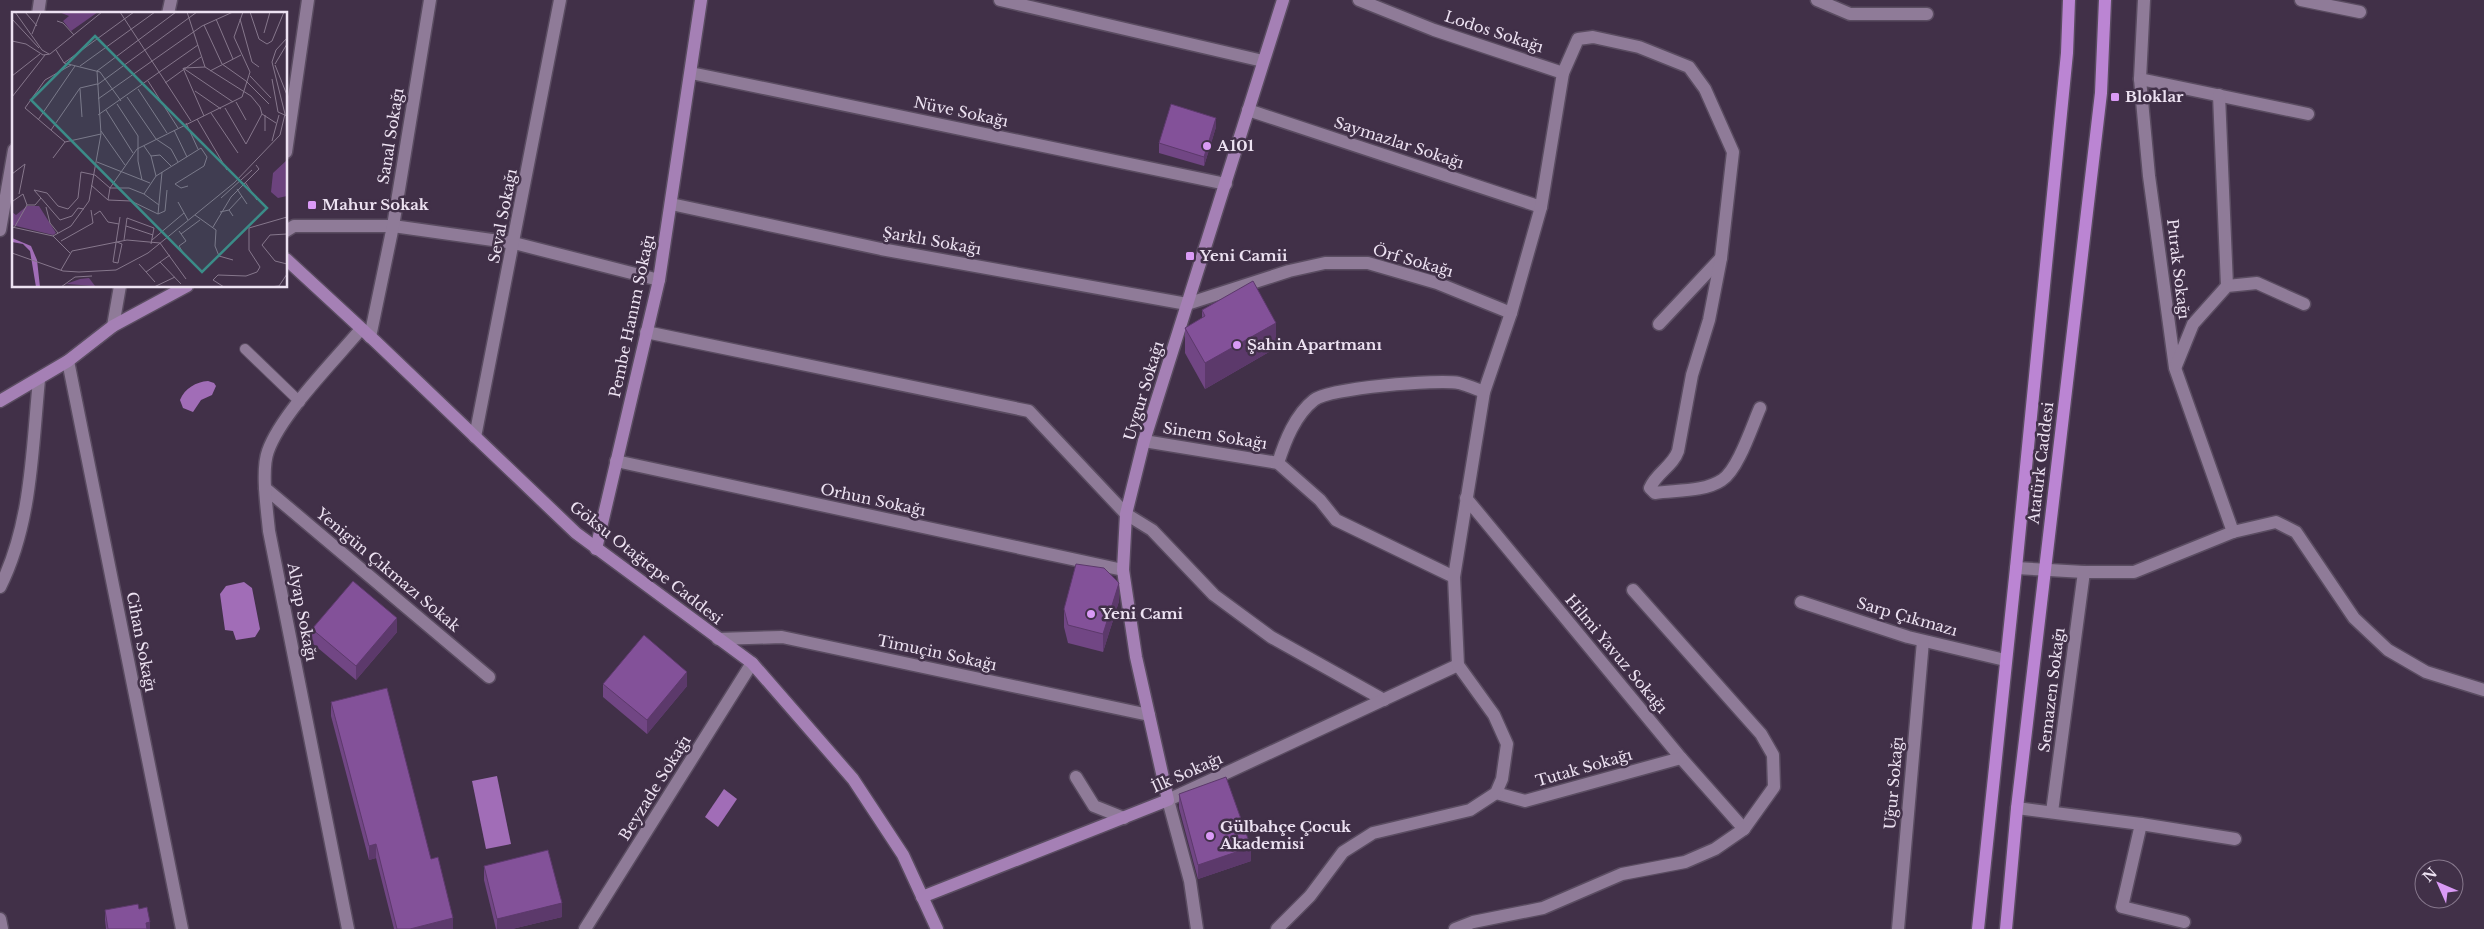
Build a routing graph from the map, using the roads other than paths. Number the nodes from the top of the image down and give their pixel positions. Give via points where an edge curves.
1 (308, 0) edge
2 (430, 0) edge
3 (560, 0) edge
4 (701, 0) edge
5 (1000, 0) edge
6 (1283, 0) edge
7 (1359, 0) edge
8 (1817, 0) edge
9 (2069, 0) edge
10 (2105, 0) edge
11 (2144, 0) edge
12 (2301, 0) edge
13 (2360, 12) dead end
14 (1927, 14) dead end
15 (1263, 61) junction
16 (691, 73) junction
17 (1563, 73) junction
18 (2140, 79) junction
19 (2219, 95) junction
20 (1248, 110) junction
21 (2308, 114) dead end
22 (288, 138) edge
23 (12, 161) edge
24 (1226, 184) junction
25 (671, 204) junction
26 (1541, 207) junction
27 (393, 226) junction
28 (0, 230) edge
29 (288, 230) edge
30 (514, 244) junction
31 (1721, 258) junction
32 (288, 261) edge
33 (659, 280) junction
34 (2227, 286) junction
35 (120, 288) edge
36 (183, 288) edge
37 (1187, 304) junction
38 (2304, 304) dead end
39 (1511, 313) junction
40 (1659, 324) dead end
41 (113, 326) junction
42 (646, 332) junction
43 (365, 333) junction
44 (244, 349) dead end
45 (68, 361) junction
46 (2175, 368) junction
47 (39, 380) junction
48 (1484, 392) junction
49 (0, 401) edge
50 (300, 402) junction
51 (1760, 408) dead end
52 (475, 437) junction
53 (1144, 441) junction
54 (616, 461) junction
55 (1278, 463) junction
56 (266, 488) junction
57 (1466, 498) junction
58 (1126, 514) junction
59 (2233, 532) junction
60 (596, 549) junction
61 (2016, 568) junction
62 (2045, 569) junction
63 (1123, 570) junction
64 (2084, 572) junction
65 (1454, 577) junction
66 (0, 587) edge
67 (1632, 590) dead end
68 (1801, 602) dead end
69 (718, 639) junction
70 (1923, 641) junction
71 (2005, 660) junction
72 (752, 663) junction
73 (1458, 665) junction
74 (489, 677) dead end
75 (2484, 690) edge
76 (1384, 700) junction
77 (1149, 715) junction
78 (1681, 758) junction
79 (1076, 777) dead end
80 (1496, 793) junction
81 (1168, 800) junction
82 (2018, 808) junction
83 (2052, 812) junction
84 (1124, 818) junction
85 (2141, 824) junction
86 (1744, 829) junction
87 (2235, 839) dead end
88 (922, 897) junction
89 (0, 920) edge
90 (2184, 922) dead end
91 (2, 929) edge
92 (182, 929) edge
93 (348, 929) edge
94 (585, 929) edge
95 (937, 929) edge
96 (1197, 929) edge
97 (1277, 929) edge
98 (1455, 929) edge
99 (1898, 929) edge
100 (1978, 929) edge
101 (2006, 929) edge

1 - 22 street
2 - 27 street, Sanal Sokağı
3 - 30 street, Seval Sokağı
4 - 16 street, Pembe Hanım Sokağı
5 - 15 street
6 - 15 street, Uygur Sokağı
7 - 17 street, Lodos Sokağı via 1434,30
8 - 14 street via 1850,14
9 - 61 main road, Atatürk Caddesi
10 - 62 main road, Atatürk Caddesi via 2101,94
11 - 18 street, Pıtrak Sokağı
12 - 13 street
15 - 20 street, Uygur Sokağı
16 - 24 street, Nüve Sokağı
16 - 25 street, Pembe Hanım Sokağı
17 - 26 street
17 - 31 street via 1578,39 1593,37 1639,47 1689,67 1705,89 1733,152
18 - 19 street
18 - 46 street, Pıtrak Sokağı via 2149,176
19 - 21 street
19 - 34 street
20 - 24 street, Uygur Sokağı
20 - 26 street, Saymazlar Sokağı
23 - 28 street
24 - 37 street, Uygur Sokağı
25 - 33 street, Pembe Hanım Sokağı
25 - 37 street, Şarklı Sokağı via 881,249
26 - 39 street
27 - 29 street via 294,226
27 - 30 street
27 - 43 street, Sanal Sokağı
30 - 33 street
30 - 52 street, Seval Sokağı
31 - 40 street
31 - 51 street via 1709,320 1692,375 1676,458 1650,488 1654,493 1701,488 1723,479 1736,462
32 - 43 street, Göksu Otağtepe Caddesi
33 - 42 street, Pembe Hanım Sokağı
34 - 38 street via 2257,283
34 - 46 street via 2193,324
35 - 41 street
36 - 41 street
37 - 39 street, Örf Sokağı via 1289,271 1325,263 1368,263 1437,283
37 - 53 street, Uygur Sokağı
39 - 48 street
41 - 45 street
42 - 54 street, Pembe Hanım Sokağı
42 - 58 street via 1029,411
43 - 50 street, Alyap Sokağı
43 - 52 street, Göksu Otağtepe Caddesi
44 - 50 lane
45 - 47 street
45 - 92 street, Cihan Sokağı
46 - 59 street, Pıtrak Sokağı
47 - 49 street
47 - 66 street via 25,513 10,567
48 - 55 street via 1459,383 1434,382 1334,393 1315,400 1293,426
48 - 57 street
50 - 56 street, Alyap Sokağı via 268,452
52 - 60 street, Göksu Otağtepe Caddesi
53 - 55 street, Sinem Sokağı
53 - 58 street, Uygur Sokağı
54 - 60 street, Pembe Hanım Sokağı
54 - 63 street, Orhun Sokağı
55 - 65 street, Sinem Sokağı via 1320,500 1336,520
56 - 74 street, Yenigün Çıkmazı Sokak
56 - 93 street, Alyap Sokağı via 269,531
57 - 65 street
57 - 78 street, Hilmi Yavuz Sokağı
58 - 63 street, Uygur Sokağı
58 - 76 street via 1152,530 1214,595 1271,637
59 - 64 street via 2134,572
59 - 75 street via 2276,522 2296,532 2354,618 2388,650 2426,672
60 - 69 street, Göksu Otağtepe Caddesi
61 - 62 street
61 - 71 main road, Atatürk Caddesi
62 - 64 street
62 - 82 main road, Atatürk Caddesi
63 - 77 street, Uygur Sokağı via 1136,657
64 - 83 street, Semazen Sokağı
65 - 73 street
67 - 86 street via 1761,734 1773,755 1774,787
68 - 70 street, Sarp Çıkmazı
69 - 72 street, Göksu Otağtepe Caddesi
69 - 77 street, Timuçin Sokağı via 782,637
70 - 71 street, Sarp Çıkmazı
70 - 99 street, Uğur Sokağı
71 - 100 main road, Atatürk Caddesi
72 - 88 street, Göksu Otağtepe Caddesi via 853,779 903,855
72 - 94 street, Beyzade Sokağı
73 - 76 street, İlk Sokağı
73 - 80 street via 1494,715 1508,744
76 - 81 street, İlk Sokağı
77 - 81 street, Uygur Sokağı
78 - 80 street, Tutak Sokağı via 1524,802
78 - 86 street, Hilmi Yavuz Sokağı
79 - 84 street via 1094,806
80 - 97 street via 1470,810 1373,833 1343,852 1310,896
81 - 84 street, İlk Sokağı
81 - 96 street via 1190,881
82 - 83 street
82 - 101 main road, Atatürk Caddesi
83 - 85 street
84 - 88 street, İlk Sokağı
85 - 87 street
85 - 90 street via 2122,908
86 - 98 street via 1715,849 1685,862 1622,874 1544,908 1473,922
88 - 95 street, Göksu Otağtepe Caddesi
89 - 91 street

